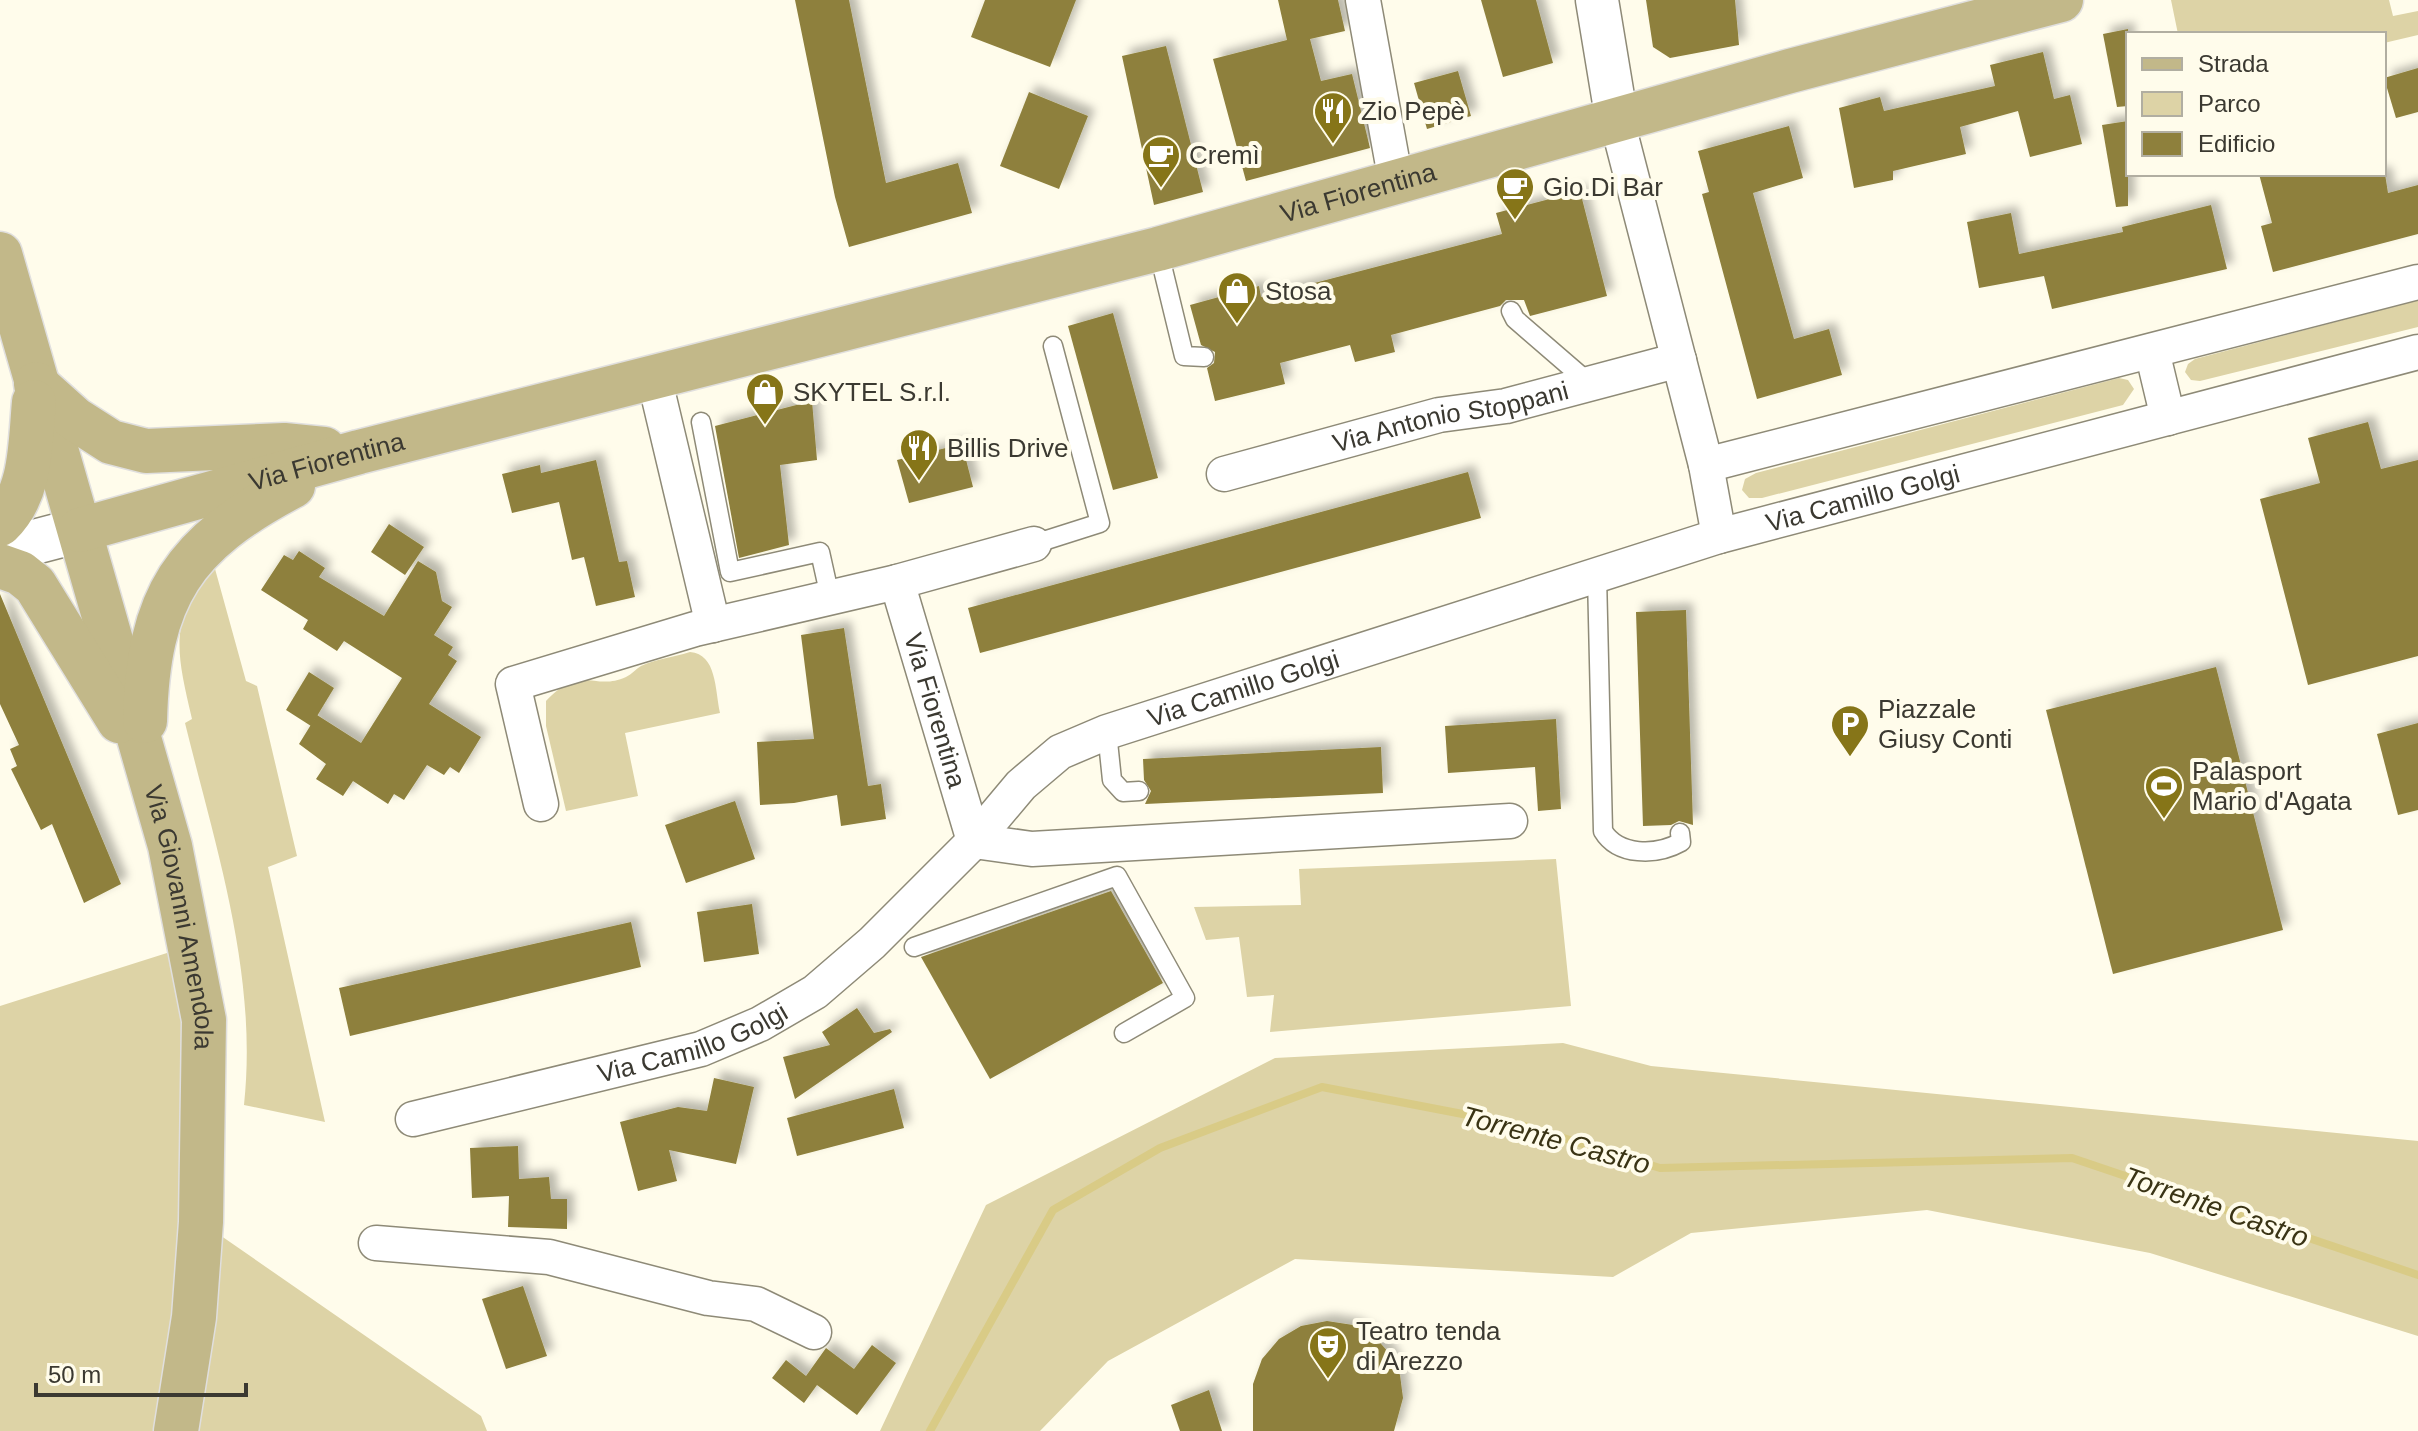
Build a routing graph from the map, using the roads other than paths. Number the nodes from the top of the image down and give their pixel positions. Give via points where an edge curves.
1 (1363, 0) edge
2 (1597, 0) edge
3 (2061, 0) edge
4 (1617, 121) junction
5 (1396, 182) junction
6 (1158, 249) junction
7 (0, 254) edge
8 (2418, 282) edge
9 (1511, 311) dead end
10 (1053, 346) dead end
11 (2152, 351) junction
12 (2418, 352) edge
13 (1204, 357) dead end
14 (1679, 360) junction
15 (654, 377) junction
16 (1589, 383) junction
17 (36, 384) junction
18 (2168, 418) junction
19 (701, 422) dead end
20 (359, 452) junction
21 (1706, 465) junction
22 (1224, 474) dead end
23 (2, 518) edge
24 (80, 530) junction
25 (1719, 536) junction
26 (1034, 544) joint
27 (710, 547) junction
28 (0, 566) edge
29 (1597, 576) junction
30 (897, 582) junction
31 (830, 597) junction
32 (713, 625) junction
33 (1107, 732) junction
34 (144, 760) junction
35 (1139, 791) dead end
36 (541, 804) dead end
37 (1510, 821) dead end
38 (1680, 833) dead end
39 (974, 841) junction
40 (914, 947) dead end
41 (1124, 1033) dead end
42 (413, 1119) dead end
43 (376, 1243) dead end
44 (194, 1317) junction
45 (814, 1332) dead end
46 (176, 1431) edge
47 (199, 1431) edge

1 - 5 street
2 - 4 street
3 - 4 main road, Via Fiorentina
4 - 5 main road, Via Fiorentina
4 - 14 street
5 - 6 main road, Via Fiorentina
6 - 13 lane via 1184,356
6 - 15 main road, Via Fiorentina
7 - 17 main road, Via Giovanni Amendola
8 - 11 street
9 - 16 lane
10 - 26 lane via 1100,523
11 - 18 street
11 - 21 street
12 - 18 street, Via Camillo Golgi
14 - 16 street, Via Antonio Stoppani
14 - 21 street
15 - 20 main road, Via Fiorentina
15 - 27 street
16 - 22 street, Via Antonio Stoppani via 1506,406 1439,415
17 - 20 main road via 111,442 146,451 284,445
17 - 23 main road via 27,474 17,505
17 - 24 main road, Via Giovanni Amendola
18 - 25 street, Via Camillo Golgi
19 - 27 lane
20 - 24 main road, Via Fiorentina
20 - 34 main road via 264,501 220,530 189,560 164,599 146,673
21 - 25 street
23 - 24 main road, Via Fiorentina
24 - 34 main road, Via Giovanni Amendola
25 - 29 street, Via Camillo Golgi
26 - 30 street
27 - 31 lane via 730,572 820,552
27 - 32 street
28 - 34 main road via 35,585
29 - 33 street, Via Camillo Golgi
29 - 38 lane via 1603,831 1611,845 1625,850 1670,848 1681,842
30 - 31 street
30 - 39 street, Via Fiorentina
31 - 32 street
32 - 36 street via 513,684
33 - 35 lane via 1112,780 1123,792
33 - 39 street, Via Camillo Golgi via 1060,752 1021,785
34 - 44 main road, Via Giovanni Amendola via 170,846 204,1020
37 - 39 street via 1032,849
39 - 42 street, Via Camillo Golgi via 815,992 760,1024 701,1049
40 - 41 lane via 1117,876 1185,998
43 - 45 street via 549,1257 708,1298 756,1304
44 - 46 main road, Via Giovanni Amendola
44 - 47 main road, Via Giovanni Amendola

